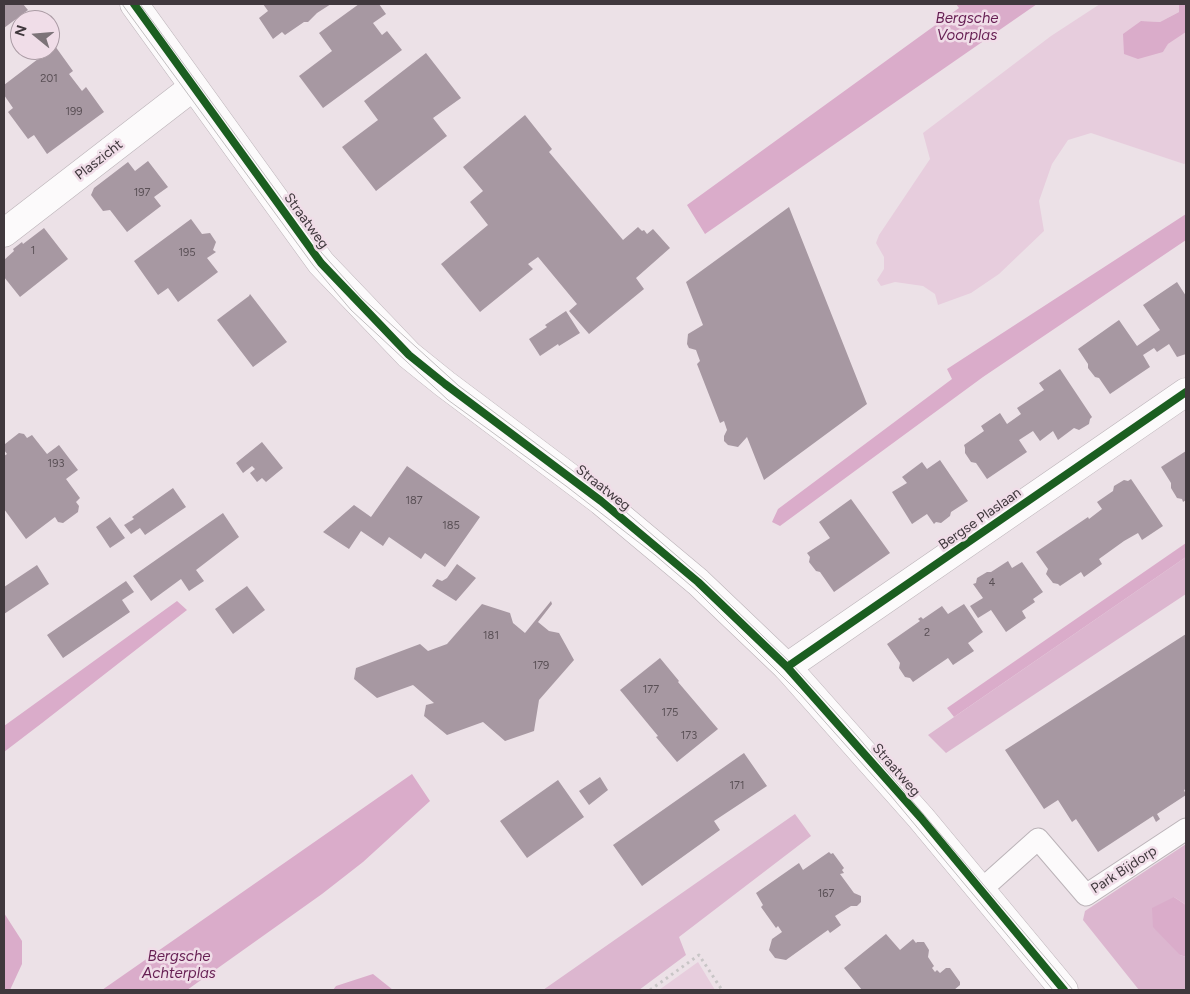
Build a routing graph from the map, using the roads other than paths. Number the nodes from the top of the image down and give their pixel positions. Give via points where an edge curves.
1 (134, 4) edge
2 (193, 87) junction
3 (4, 233) edge
4 (1186, 392) edge
5 (787, 668) junction
6 (1186, 829) edge
7 (981, 890) junction
8 (1064, 990) edge

1 - 2 street, Straatweg
2 - 3 street, Plaszicht
2 - 5 street, Straatweg via 321,263 409,355 601,501 698,582
4 - 5 street, Bergse Plaslaan
5 - 7 street, Straatweg
6 - 7 lane, Park Bijdorp via 1086,895 1038,840
7 - 8 street, Straatweg

